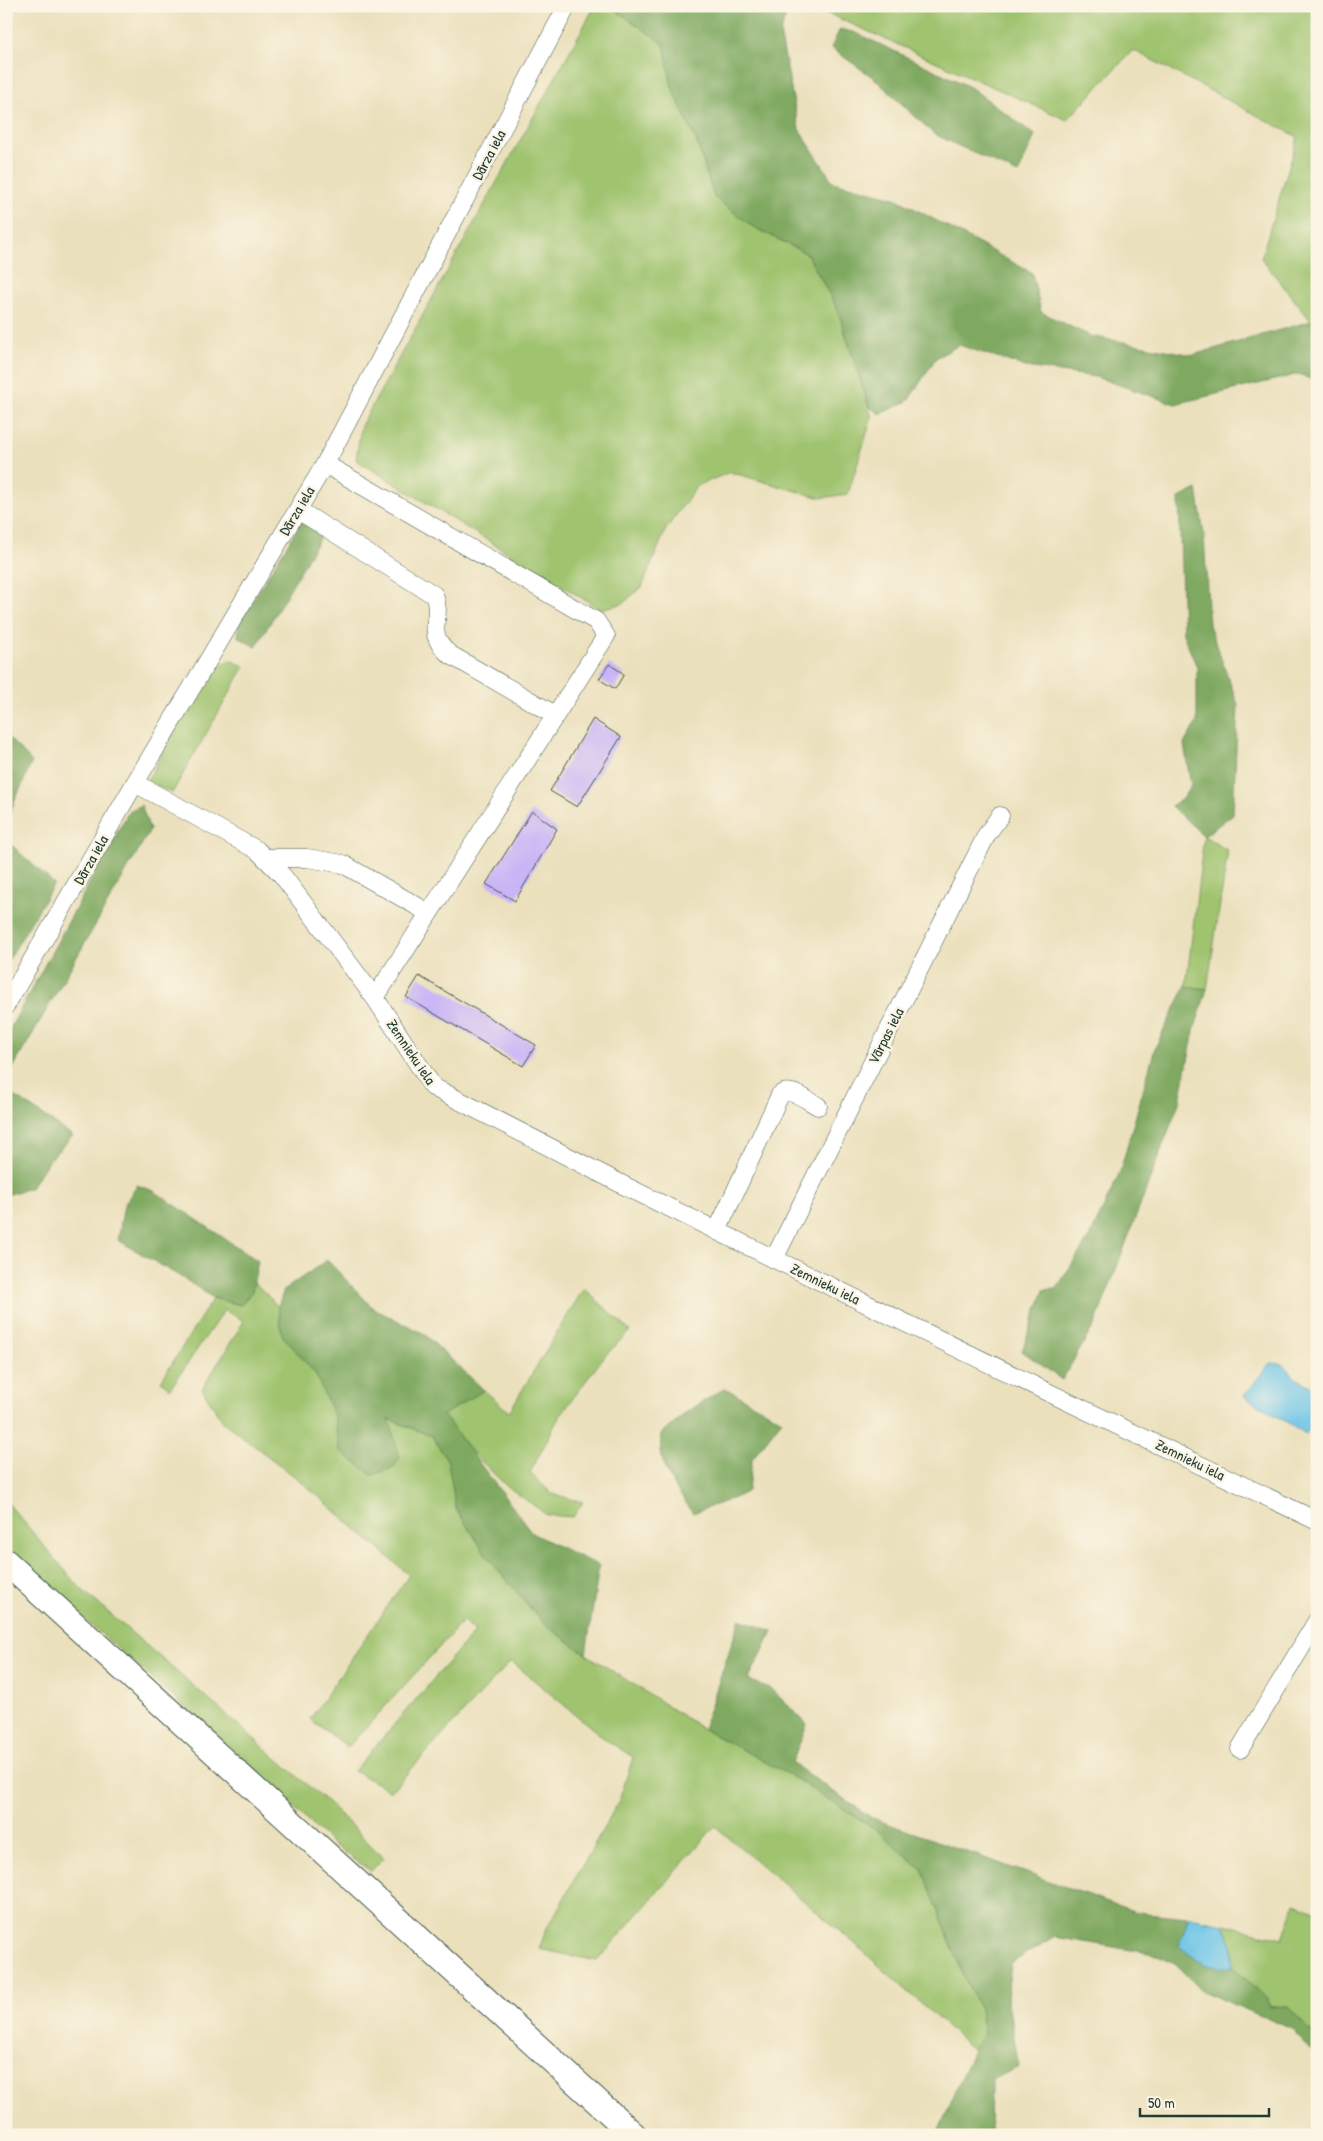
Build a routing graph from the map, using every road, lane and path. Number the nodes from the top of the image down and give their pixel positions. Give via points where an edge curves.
1 (567, 6) edge
2 (326, 464) junction
3 (298, 510) junction
4 (556, 715) junction
5 (135, 783) junction
6 (1000, 816) dead end
7 (267, 858) junction
8 (429, 913) junction
9 (375, 998) junction
10 (6, 1005) edge
11 (818, 1106) dead end
12 (717, 1231) junction
13 (774, 1259) junction
14 (1317, 1521) edge
15 (6, 1562) edge
16 (1317, 1621) edge
17 (1240, 1749) dead end
18 (634, 2135) edge

1 - 2 street, Dārza iela
2 - 3 street, Dārza iela
2 - 4 street via 596,621 606,636
3 - 4 street via 434,594 438,606 434,634 439,645 449,654
3 - 5 street, Dārza iela
4 - 8 street
5 - 7 street, Zemnieku iela
5 - 10 street, Dārza iela
6 - 13 street, Vārpas iela via 987,834
7 - 8 street via 320,858 343,864
7 - 9 street, Zemnieku iela
8 - 9 street
9 - 12 street, Zemnieku iela via 433,1087
11 - 12 street via 790,1091 780,1095
12 - 13 street, Zemnieku iela
13 - 14 street, Zemnieku iela
15 - 18 highway
16 - 17 street

